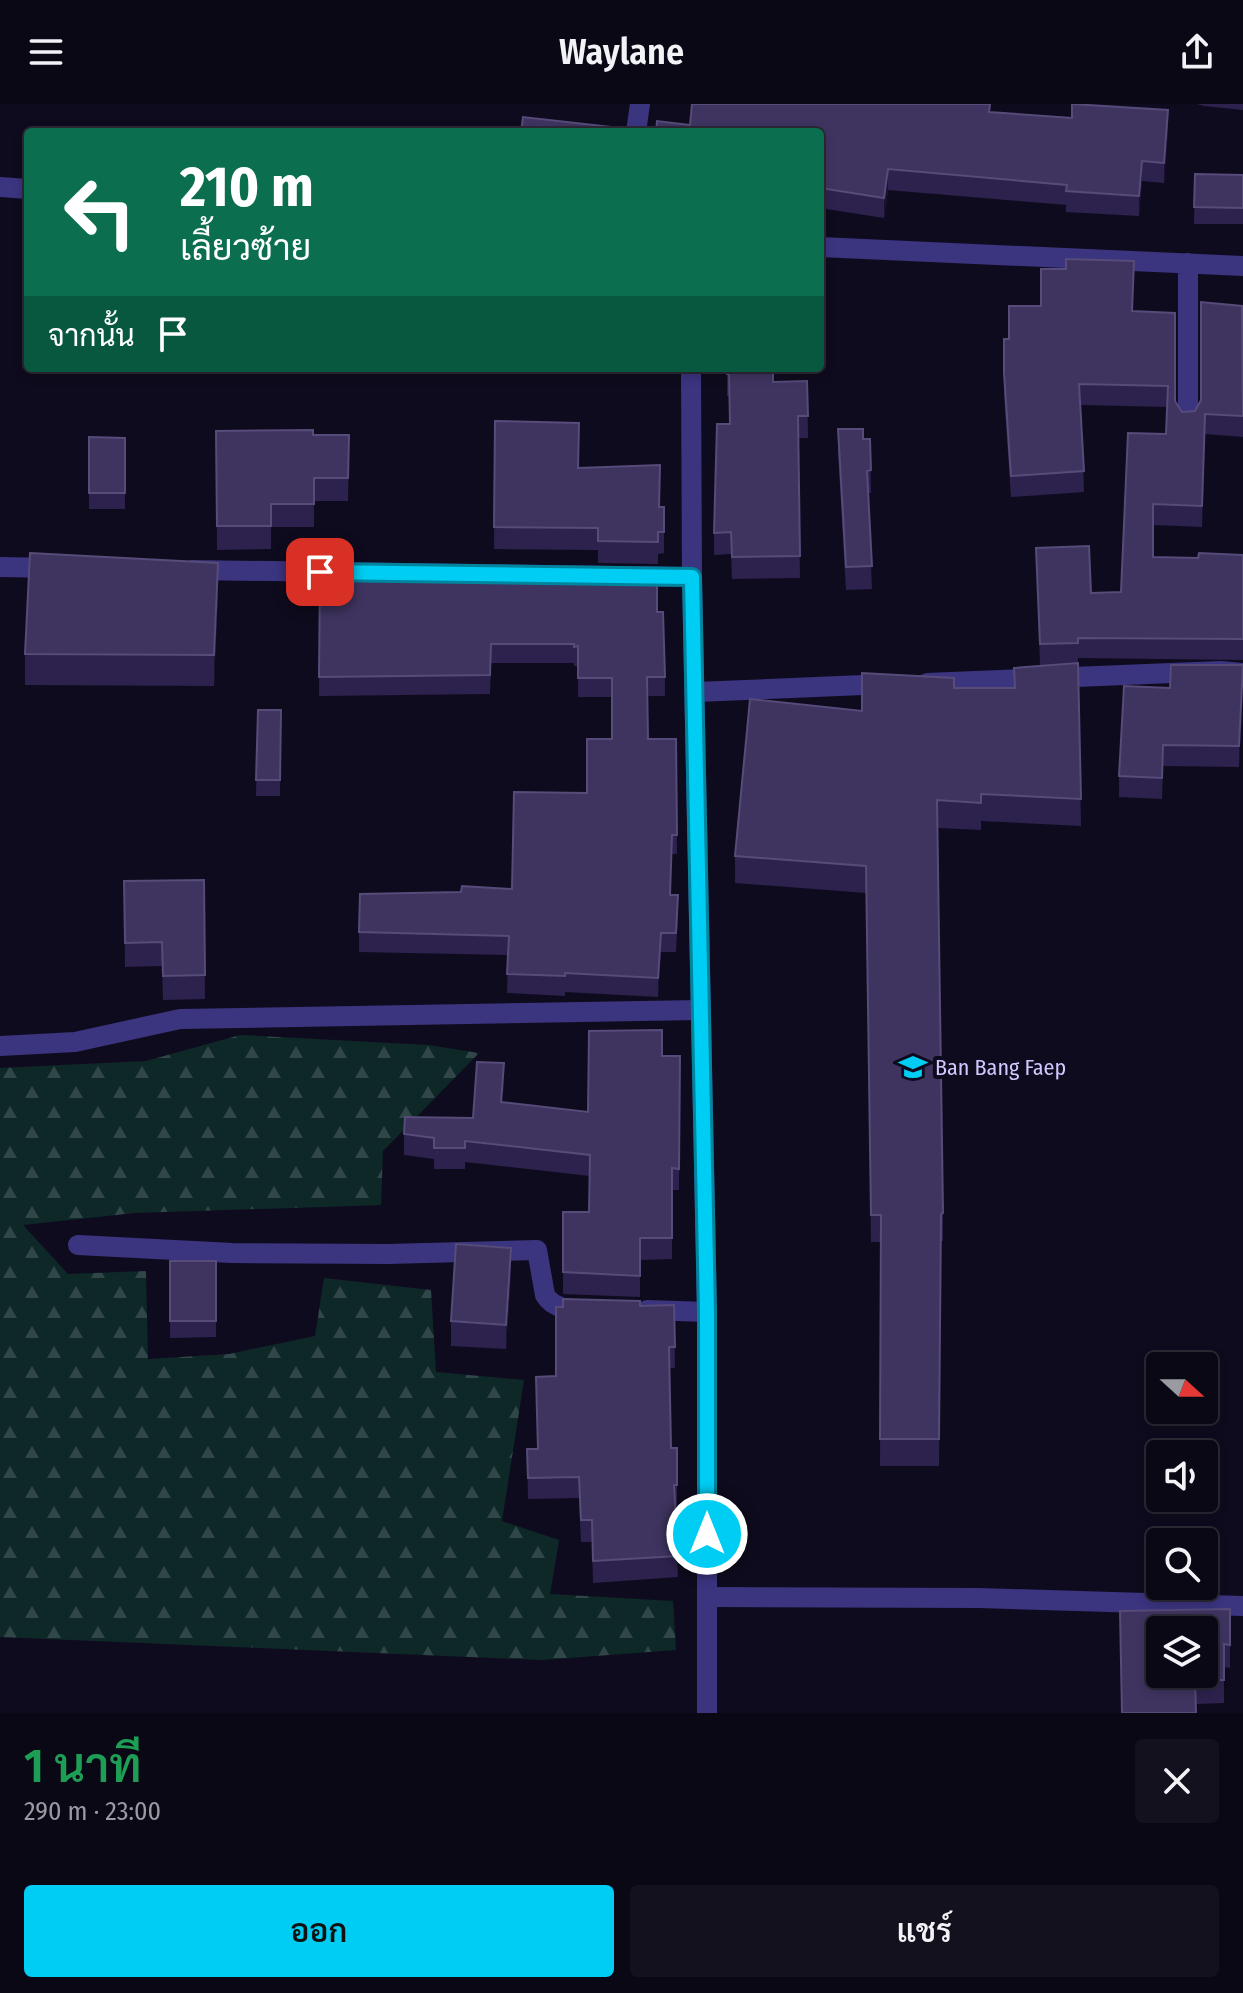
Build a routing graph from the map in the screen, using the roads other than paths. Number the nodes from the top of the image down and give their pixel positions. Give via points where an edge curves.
1 (640, 104) edge
2 (637, 128) edge
3 (0, 187) edge
4 (24, 189) edge
5 (824, 247) edge
6 (1188, 263) junction
7 (1243, 266) edge
8 (691, 372) edge
9 (1188, 421) edge
10 (0, 567) edge
11 (72, 568) edge
12 (167, 570) edge
13 (692, 577) junction
14 (1243, 673) edge
15 (696, 692) junction
16 (700, 1010) junction
17 (0, 1046) edge
18 (78, 1245) dead end
19 (707, 1312) junction
20 (707, 1597) junction
21 (1243, 1606) edge
22 (707, 1713) edge

1 - 2 street
3 - 4 street
5 - 6 street
6 - 7 street
6 - 9 street
8 - 13 street
10 - 11 street
12 - 13 street
13 - 15 street
14 - 15 street
15 - 16 street
16 - 17 street via 180,1019 75,1042
16 - 19 street
18 - 19 street via 232,1253 537,1250 548,1300 567,1309
19 - 20 street
20 - 21 street
20 - 22 street

